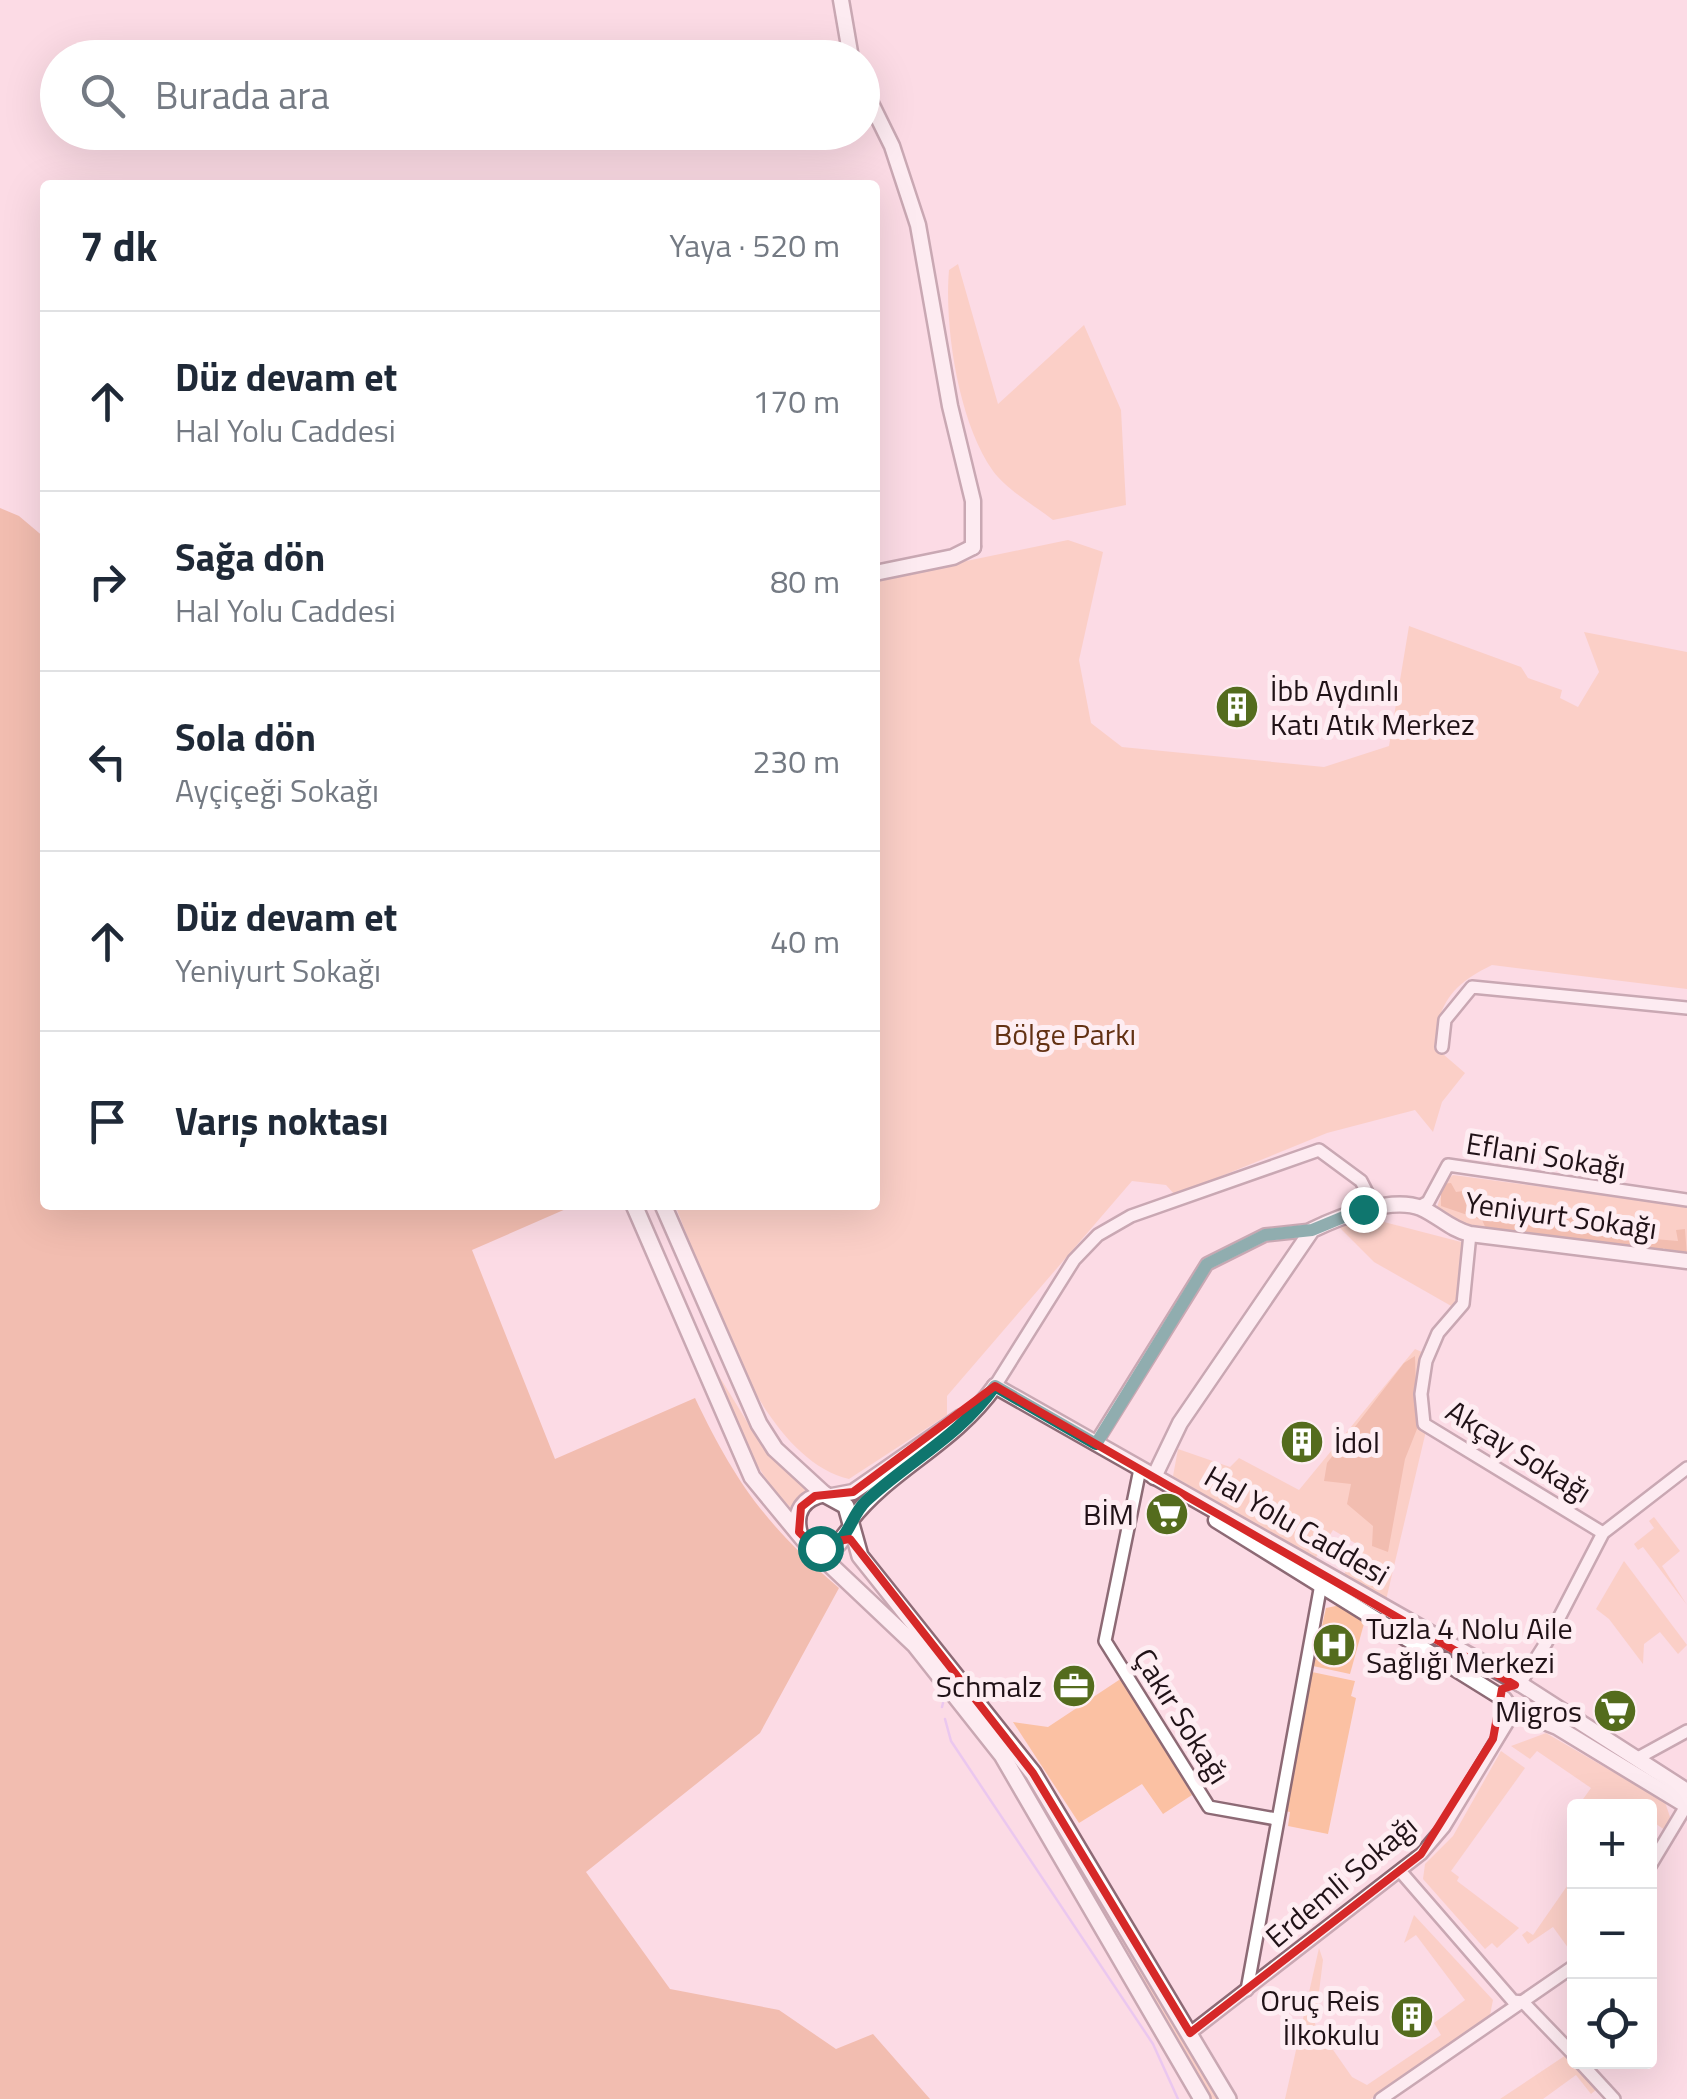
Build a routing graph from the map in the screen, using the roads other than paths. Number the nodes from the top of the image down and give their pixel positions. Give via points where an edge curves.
1 (841, 0) edge
2 (848, 40) edge
3 (880, 122) edge
4 (880, 568) edge
5 (1687, 1008) edge
6 (1442, 1047) dead end
7 (1687, 1200) edge
8 (1419, 1207) junction
9 (1375, 1208) junction
10 (636, 1210) edge
11 (665, 1210) edge
12 (1312, 1230) junction
13 (1470, 1234) junction
14 (1687, 1261) edge
15 (995, 1386) junction
16 (1096, 1444) junction
17 (1687, 1468) edge
18 (1147, 1473) junction
19 (828, 1495) junction
20 (850, 1526) junction
21 (799, 1532) junction
22 (1603, 1534) junction
23 (812, 1545) junction
24 (1321, 1584) junction
25 (1523, 1688) junction
26 (1511, 1705) junction
27 (1687, 1731) edge
28 (1636, 1760) junction
29 (1687, 1791) edge
30 (1686, 1806) edge
31 (1276, 1819) junction
32 (1657, 1854) edge
33 (1400, 1872) junction
34 (1567, 1971) edge
35 (1247, 1990) junction
36 (1524, 2002) junction
37 (1190, 2033) junction
38 (1567, 2048) edge
39 (1586, 2069) edge
40 (1202, 2099) edge
41 (1228, 2099) edge
42 (1381, 2099) edge
43 (1614, 2099) edge

1 - 2 street
3 - 4 street via 918,225 973,501 973,546
5 - 6 street via 1472,986 1445,1020
7 - 8 street, Eflani Sokağı via 1448,1165
8 - 9 street, Yeniyurt Sokağı
8 - 13 street, Yeniyurt Sokağı
9 - 12 street, Yeniyurt Sokağı
9 - 15 street via 1361,1181 1319,1150 1131,1216 1098,1235 1074,1260
10 - 21 main road via 739,1454
11 - 19 main road via 759,1424 775,1449
12 - 16 street via 1265,1235 1207,1264
12 - 18 street
13 - 14 street, Yeniyurt Sokağı
13 - 22 street, Akçay Sokağı via 1463,1304 1438,1333 1426,1361 1424,1424
15 - 16 street, Hal Yolu Caddesi
15 - 19 street via 854,1492
15 - 20 street via 961,1429 870,1498
16 - 18 street, Hal Yolu Caddesi
17 - 22 street
18 - 24 street, Hal Yolu Caddesi
18 - 25 street, Hal Yolu Caddesi
18 - 31 street, Çakır Sokağı via 1105,1641 1209,1807
19 - 20 main road via 846,1506
19 - 21 main road via 801,1506
20 - 23 main road via 838,1544
20 - 37 main road via 873,1574 1032,1772
21 - 23 main road
22 - 25 street
23 - 40 main road via 914,1645 1002,1755
24 - 26 street, Hal Yolu Caddesi
24 - 31 street
25 - 26 street
25 - 26 street via 1528,1704
25 - 28 street, Hal Yolu Caddesi
26 - 30 street, Hal Yolu Caddesi
26 - 33 street, Erdemli Sokağı via 1444,1827
27 - 28 street
28 - 29 street, Hal Yolu Caddesi
30 - 32 street
31 - 35 street
33 - 35 street, Erdemli Sokağı
33 - 36 street via 1512,2002
34 - 36 street
35 - 37 street, Erdemli Sokağı
36 - 38 street
36 - 42 street
37 - 41 main road
39 - 43 street

